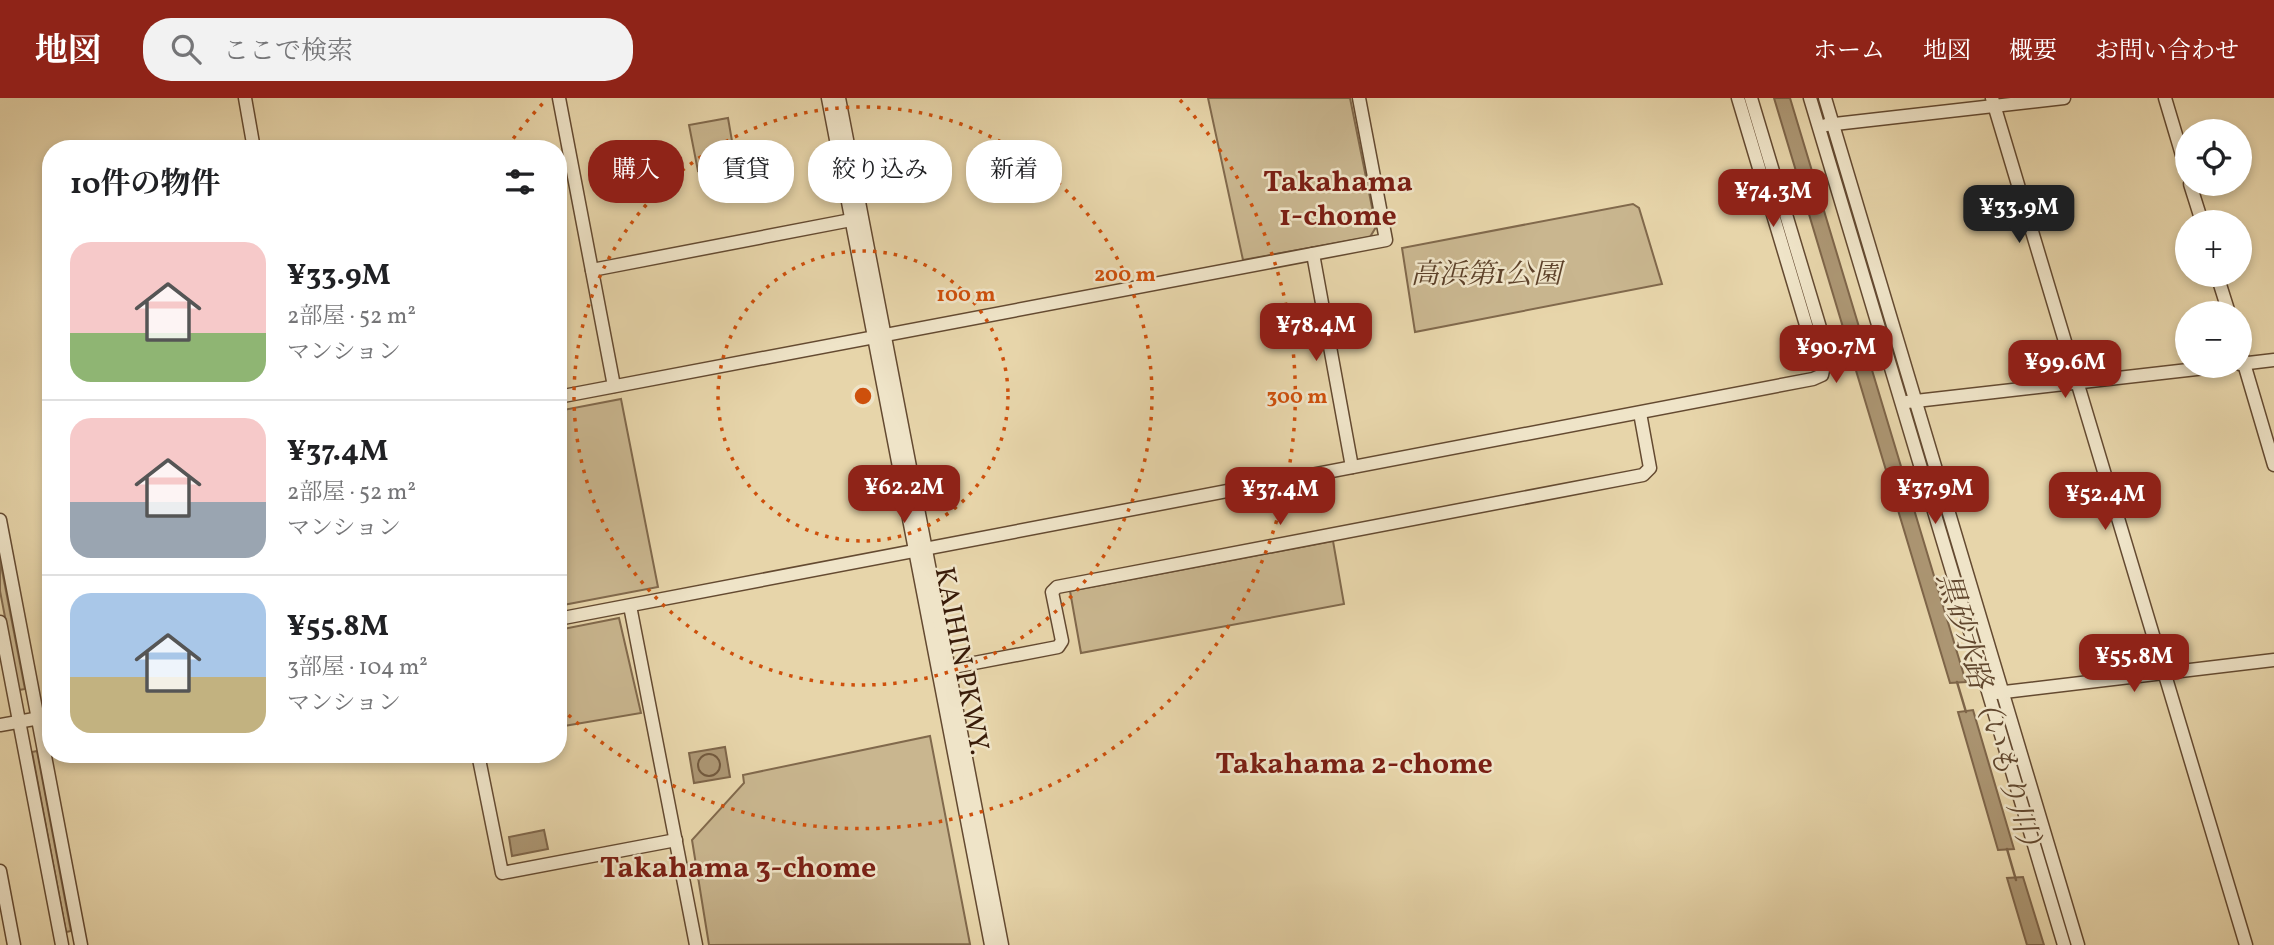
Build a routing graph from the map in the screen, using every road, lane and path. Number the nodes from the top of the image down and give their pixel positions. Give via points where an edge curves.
1 (244, 98) edge
2 (559, 98) edge
3 (828, 98) edge
4 (839, 98) edge
5 (1359, 98) edge
6 (1738, 98) edge
7 (1751, 98) edge
8 (1810, 98) edge
9 (1825, 98) edge
10 (2064, 98) edge
11 (2165, 98) edge
12 (1994, 102) edge
13 (1833, 124) junction
14 (1818, 127) junction
15 (2175, 131) edge
16 (252, 140) edge
17 (852, 220) junction
18 (1312, 254) junction
19 (592, 270) junction
20 (879, 337) junction
21 (1824, 360) junction
22 (2274, 360) edge
23 (2252, 363) edge
24 (2175, 371) edge
25 (2246, 378) edge
26 (2078, 382) junction
27 (614, 386) junction
28 (567, 395) edge
29 (1909, 402) junction
30 (1640, 413) junction
31 (2274, 465) edge
32 (1352, 467) junction
33 (0, 520) edge
34 (920, 551) junction
35 (630, 606) junction
36 (567, 617) edge
37 (0, 622) edge
38 (2274, 660) edge
39 (948, 668) junction
40 (2165, 673) junction
41 (1996, 694) junction
42 (42, 708) edge
43 (42, 717) edge
44 (19, 722) junction
45 (0, 725) edge
46 (51, 763) edge
47 (480, 763) edge
48 (676, 841) junction
49 (0, 871) edge
50 (3, 900) edge
51 (9, 943) edge
52 (62, 945) edge
53 (81, 945) edge
54 (696, 945) edge
55 (990, 945) edge
56 (1002, 945) edge
57 (2064, 945) edge
58 (2078, 945) edge
59 (2245, 945) edge

1 - 16 street
2 - 19 street
3 - 17 street, KAIHIN PKWY.
4 - 20 street, KAIHIN PKWY.
5 - 18 street via 1386,240
6 - 21 street via 1815,355
7 - 21 street via 1827,351
8 - 14 street
9 - 13 street
10 - 12 street
11 - 15 street
12 - 13 street
12 - 26 street
13 - 14 street
13 - 29 street
14 - 29 street
17 - 19 street
17 - 20 street, KAIHIN PKWY.
18 - 20 street
18 - 32 street
19 - 27 street
20 - 27 street
20 - 34 street, KAIHIN PKWY.
21 - 30 street via 1822,375 1805,382
22 - 23 street
24 - 26 street
25 - 31 street
26 - 29 street
26 - 40 street
27 - 28 street
29 - 41 street
30 - 32 street
30 - 39 street via 1650,468 1643,475 1057,587 1052,592 1062,641 1058,647
32 - 34 street
33 - 42 street
34 - 35 street
34 - 39 street, KAIHIN PKWY.
34 - 55 street, KAIHIN PKWY.
35 - 36 street
35 - 48 street
37 - 44 street
38 - 40 street
39 - 56 street, KAIHIN PKWY.
40 - 41 street
40 - 59 street
41 - 57 street
41 - 58 street
43 - 44 street
44 - 45 street
44 - 52 street
46 - 53 street
47 - 48 street via 502,873
48 - 54 street
49 - 50 street
50 - 51 street

